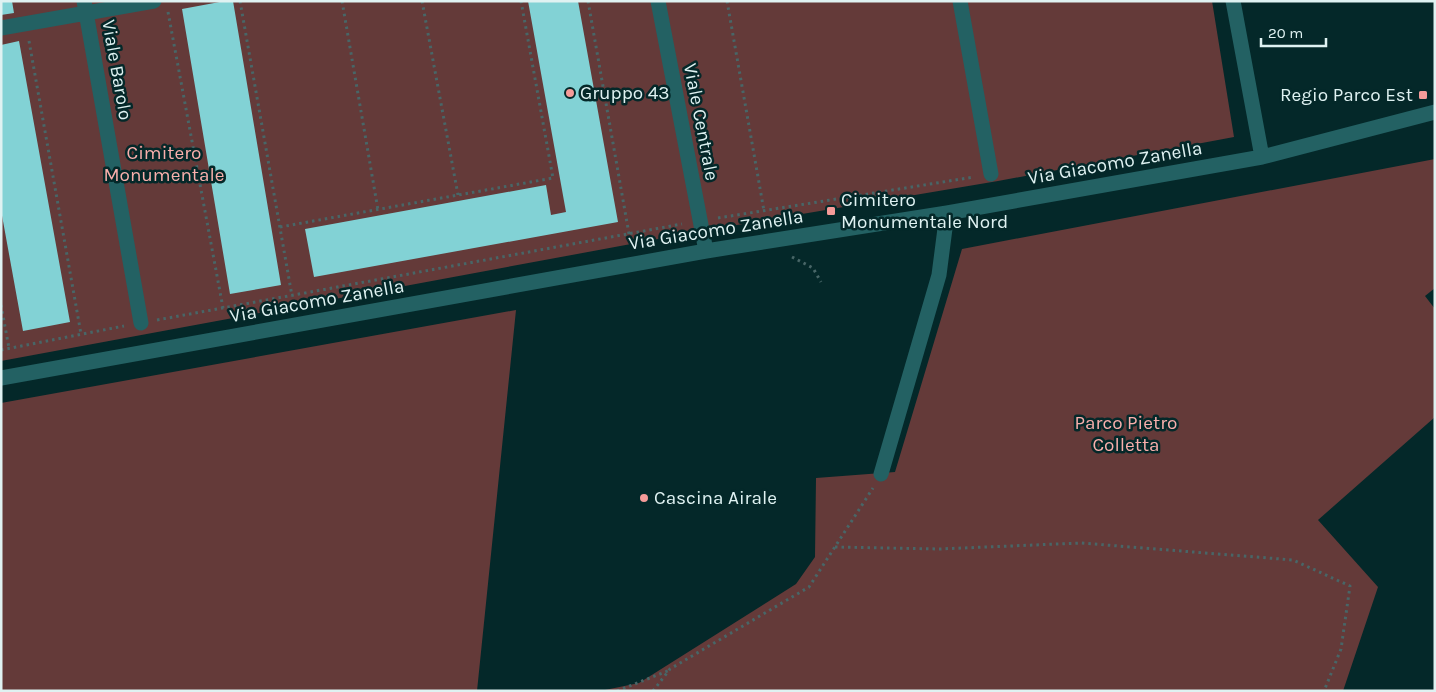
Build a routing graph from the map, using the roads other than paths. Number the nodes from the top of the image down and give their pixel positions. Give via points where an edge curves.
1 (154, 1) edge
2 (658, 1) edge
3 (960, 1) edge
4 (1233, 1) edge
5 (85, 8) edge
6 (1, 28) edge
7 (1435, 112) edge
8 (1262, 157) junction
9 (992, 174) road end
10 (947, 213) junction
11 (706, 251) junction
12 (141, 323) road end
13 (1, 378) edge
14 (880, 474) road end

1 - 5 street
2 - 11 street, Viale Centrale
3 - 9 street
4 - 8 street
5 - 6 street
5 - 12 street, Viale Barolo
7 - 8 street, Via Giacomo Zanella
8 - 10 street, Via Giacomo Zanella
10 - 11 street, Via Giacomo Zanella
10 - 14 street via 939,275
11 - 13 street, Via Giacomo Zanella

